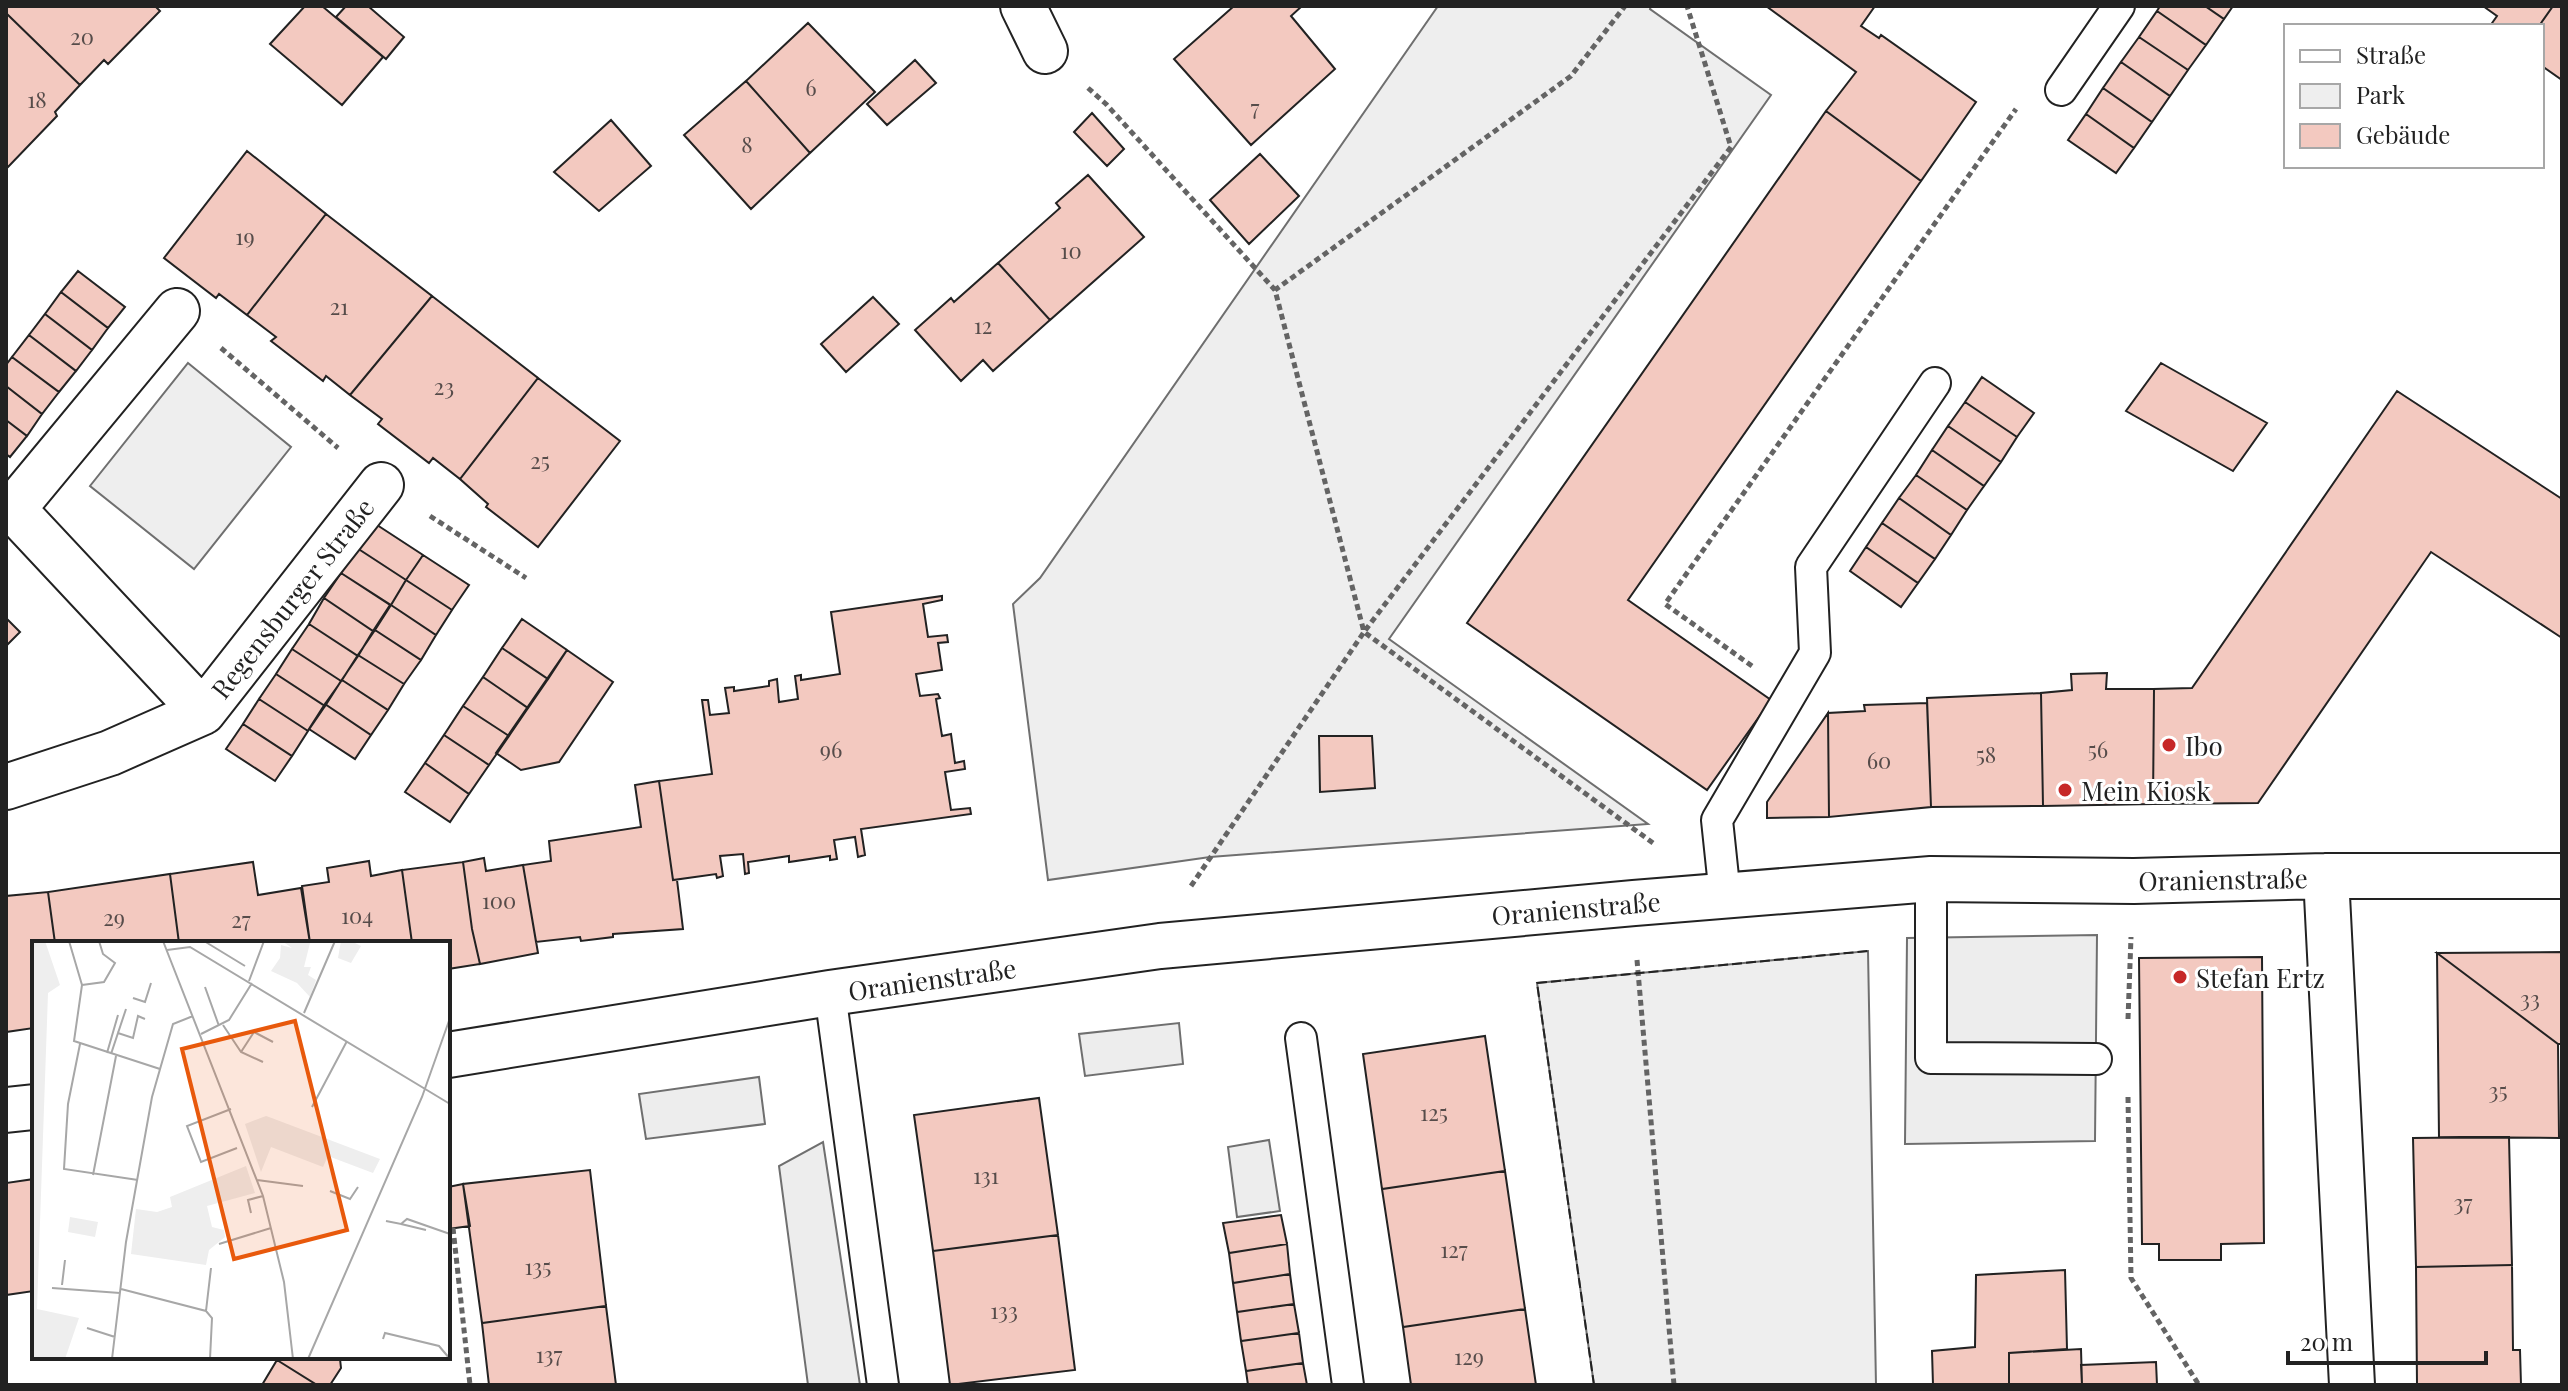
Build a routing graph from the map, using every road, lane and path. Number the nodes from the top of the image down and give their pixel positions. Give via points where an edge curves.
1 (1023, 6) edge
2 (1625, 6) edge
3 (1687, 6) edge
4 (2119, 6) edge
5 (1045, 51) joint
6 (2061, 90) joint
7 (1275, 290) junction
8 (177, 311) dead end
9 (1935, 383) dead end
10 (381, 485) dead end
11 (1364, 632) junction
12 (1791, 695) junction
13 (203, 712) junction
14 (6, 787) edge
15 (2326, 876) junction
16 (2562, 876) edge
17 (1931, 879) junction
18 (2134, 881) junction
19 (1725, 896) junction
20 (1634, 903) junction
21 (1160, 946) junction
22 (830, 993) junction
23 (2128, 1028) dead end
24 (1301, 1038) dead end
25 (450, 1055) edge
26 (2096, 1059) dead end
27 (2127, 1090) dead end
28 (32, 1107) edge
29 (6, 1110) edge
30 (453, 1228) dead end
31 (470, 1385) edge
32 (883, 1385) edge
33 (1348, 1385) edge
34 (1674, 1385) edge
35 (2199, 1385) edge
36 (2352, 1385) edge

1 - 5 street
2 - 7 path via 1571,76
3 - 11 path via 1731,147
4 - 6 lane
5 - 7 path via 1106,104
6 - 12 path via 2028,92 1665,604
7 - 11 path
8 - 13 street, Regensburger Straße via 13,509
9 - 12 lane via 1811,567 1815,653
10 - 13 street, Regensburger Straße
11 - 19 path
11 - 21 path via 1192,884
12 - 19 lane via 1717,820
13 - 14 street, Regensburger Straße via 110,753
15 - 16 street, Oranienstraße
15 - 18 street, Oranienstraße
15 - 36 street, Oranienstraße
17 - 18 street, Oranienstraße
17 - 19 street, Oranienstraße
17 - 26 lane via 1931,1058
18 - 23 path
19 - 20 street, Oranienstraße
20 - 21 street, Oranienstraße
20 - 34 path
21 - 22 street, Oranienstraße
22 - 25 street, Oranienstraße
22 - 32 lane, Oranienstraße
24 - 33 lane
27 - 35 path via 2131,1278
28 - 29 street
30 - 31 path

